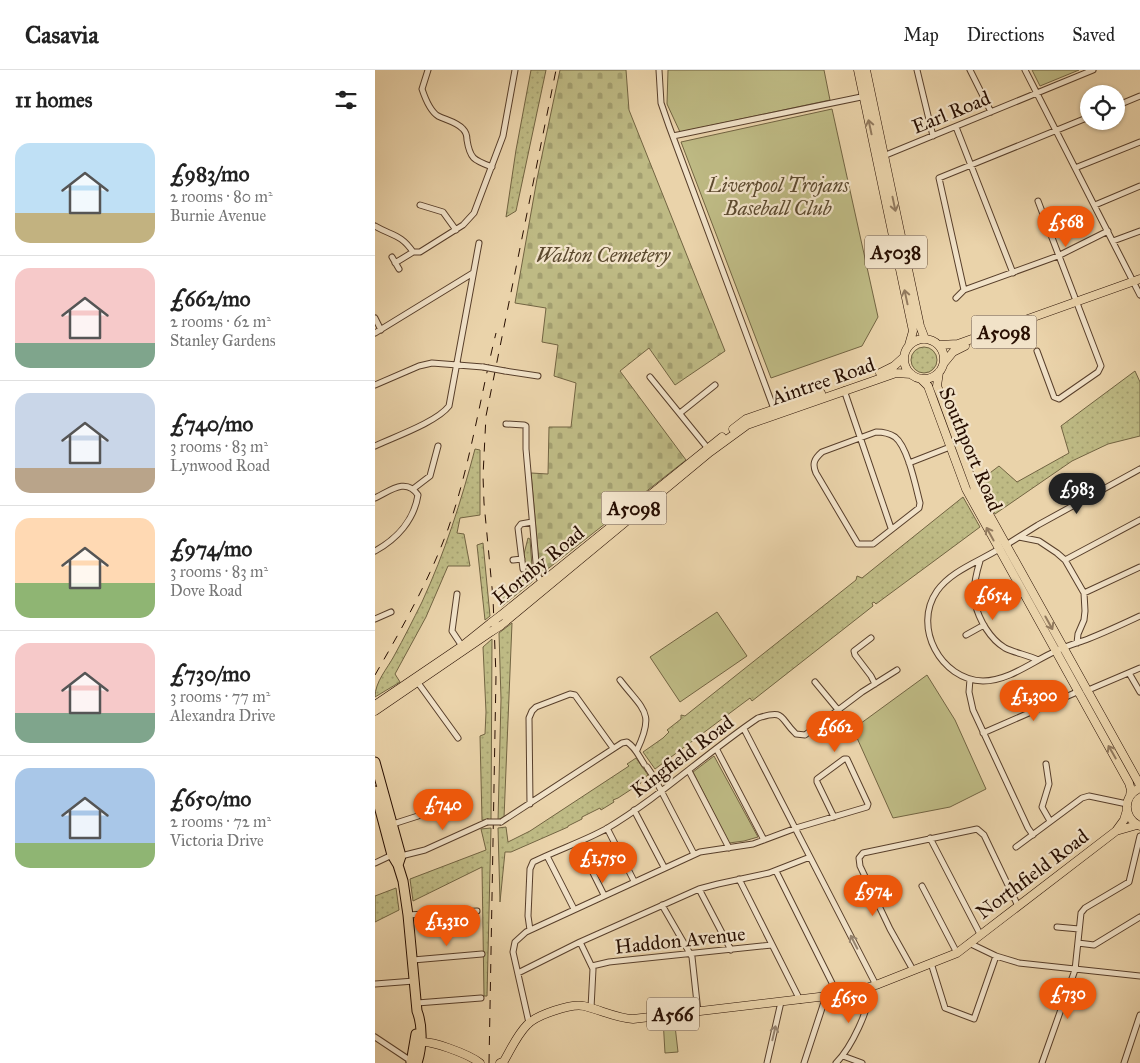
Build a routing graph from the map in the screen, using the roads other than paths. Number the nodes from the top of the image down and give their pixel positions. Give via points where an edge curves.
1 (428, 70) edge
2 (515, 70) edge
3 (659, 70) edge
4 (858, 70) edge
5 (866, 70) edge
6 (917, 70) edge
7 (970, 70) edge
8 (1025, 70) edge
9 (1093, 70) edge
10 (1037, 94) junction
11 (867, 95) junction
12 (1140, 96) edge
13 (1125, 102) edge
14 (991, 112) junction
15 (1080, 121) edge
16 (956, 126) junction
17 (1057, 130) junction
18 (673, 136) junction
19 (933, 136) junction
20 (1140, 142) edge
21 (880, 157) junction
22 (971, 165) junction
23 (491, 167) junction
24 (1075, 168) junction
25 (1140, 186) edge
26 (1038, 201) dead end
27 (420, 205) dead end
28 (1095, 205) junction
29 (375, 226) edge
30 (456, 230) junction
31 (1107, 231) junction
32 (1140, 231) edge
33 (1113, 241) junction
34 (479, 243) dead end
35 (413, 252) junction
36 (1058, 256) junction
37 (392, 257) dead end
38 (395, 263) junction
39 (399, 268) dead end
40 (473, 273) junction
41 (1013, 273) junction
42 (1137, 281) edge
43 (964, 290) junction
44 (1140, 295) edge
45 (956, 298) dead end
46 (1076, 303) junction
47 (1067, 306) junction
48 (375, 318) edge
49 (381, 330) junction
50 (375, 332) edge
51 (925, 339) junction
52 (909, 345) junction
53 (939, 345) junction
54 (1037, 351) dead end
55 (904, 357) junction
56 (944, 362) junction
57 (458, 364) junction
58 (939, 372) junction
59 (911, 374) junction
60 (538, 376) dead end
61 (650, 377) dead end
62 (921, 379) junction
63 (375, 385) edge
64 (715, 385) dead end
65 (844, 390) junction
66 (773, 409) junction
67 (680, 413) junction
68 (505, 424) dead end
69 (747, 425) joint
70 (860, 438) junction
71 (375, 446) edge
72 (439, 446) dead end
73 (950, 448) junction
74 (709, 450) junction
75 (909, 463) junction
76 (1140, 469) edge
77 (413, 488) junction
78 (375, 498) edge
79 (1140, 520) edge
80 (532, 522) junction
81 (891, 528) junction
82 (1019, 537) junction
83 (1002, 547) junction
84 (375, 551) edge
85 (522, 559) junction
86 (513, 560) dead end
87 (1065, 560) junction
88 (980, 561) junction
89 (1140, 567) edge
90 (523, 569) dead end
91 (544, 586) junction
92 (1085, 593) junction
93 (457, 594) dead end
94 (391, 612) dead end
95 (1140, 616) edge
96 (375, 619) edge
97 (496, 624) junction
98 (984, 625) junction
99 (966, 634) dead end
100 (871, 638) dead end
101 (1077, 643) junction
102 (462, 646) junction
103 (1056, 651) junction
104 (1038, 660) junction
105 (1140, 668) edge
106 (897, 670) dead end
107 (1129, 673) junction
108 (970, 678) junction
109 (416, 680) junction
110 (621, 680) dead end
111 (815, 681) dead end
112 (875, 684) junction
113 (1087, 691) junction
114 (1077, 692) junction
115 (1140, 692) edge
116 (375, 705) edge
117 (375, 711) edge
118 (839, 711) junction
119 (744, 729) junction
120 (983, 733) junction
121 (458, 738) dead end
122 (613, 748) junction
123 (717, 750) junction
124 (638, 753) junction
125 (375, 762) edge
126 (1046, 764) dead end
127 (689, 771) junction
128 (1140, 784) edge
129 (1140, 788) edge
130 (375, 791) edge
131 (662, 792) junction
132 (1128, 803) junction
133 (531, 804) junction
134 (634, 810) junction
135 (418, 816) dead end
136 (834, 817) junction
137 (1050, 821) junction
138 (393, 824) junction
139 (1138, 826) edge
140 (607, 828) junction
141 (795, 828) junction
142 (1115, 831) junction
143 (1033, 835) junction
144 (1140, 836) edge
145 (930, 838) junction
146 (764, 840) junction
147 (578, 843) junction
148 (1016, 847) dead end
149 (729, 848) junction
150 (694, 854) junction
151 (547, 856) junction
152 (810, 857) junction
153 (397, 859) junction
154 (375, 863) edge
155 (664, 867) junction
156 (776, 871) junction
157 (739, 879) junction
158 (634, 881) junction
159 (922, 886) dead end
160 (699, 889) junction
161 (604, 895) junction
162 (662, 905) junction
163 (1018, 906) junction
164 (574, 909) junction
165 (477, 911) dead end
166 (408, 915) junction
167 (1140, 917) edge
168 (1057, 927) dead end
169 (1079, 929) junction
170 (530, 930) junction
171 (980, 934) junction
172 (580, 942) junction
173 (969, 944) junction
174 (1078, 944) junction
175 (772, 945) junction
176 (731, 950) junction
177 (957, 953) junction
178 (482, 954) dead end
179 (690, 954) junction
180 (996, 956) junction
181 (413, 960) junction
182 (931, 963) junction
183 (592, 966) junction
184 (913, 970) junction
185 (1075, 970) junction
186 (519, 973) junction
187 (1140, 976) edge
188 (415, 980) junction
189 (375, 984) edge
190 (873, 987) junction
191 (838, 995) junction
192 (826, 996) junction
193 (481, 998) dead end
194 (800, 1000) junction
195 (781, 1002) junction
196 (417, 1007) junction
197 (591, 1008) junction
198 (698, 1012) junction
199 (1140, 1015) edge
200 (529, 1023) junction
201 (375, 1037) edge
202 (420, 1040) junction
203 (843, 1056) junction
204 (411, 1063) edge
205 (417, 1063) edge
206 (481, 1063) edge
207 (501, 1063) edge
208 (767, 1063) edge
209 (804, 1063) edge
210 (836, 1063) edge
211 (862, 1063) edge
212 (1042, 1063) edge
213 (1124, 1063) edge

1 - 23 street via 422,89 432,110 463,129 471,156
2 - 23 street via 503,136
3 - 18 street via 661,103
4 - 11 main road, A5038
5 - 11 main road, A5038
6 - 19 street
7 - 14 street
8 - 10 street
9 - 10 street, Earl Road
10 - 14 street, Earl Road
10 - 17 street
11 - 18 street
11 - 21 main road, A5038
12 - 13 street
14 - 16 street, Earl Road
15 - 17 street
16 - 19 street, Earl Road
16 - 22 street
17 - 22 street
17 - 24 street
18 - 66 street
19 - 21 street, Earl Road
20 - 24 street
21 -> 51 main road, A5038
52 -> 21 main road, A5038 via 913,331
22 - 41 street
22 - 43 street via 939,178
23 - 30 street via 474,213
24 - 28 street
25 - 28 street
26 - 36 street
27 - 30 street via 443,212
28 - 31 street
29 - 35 street via 399,237
30 - 35 street via 420,252
31 - 33 street
31 - 36 street
32 - 33 street
33 - 42 street
34 - 40 street
35 - 38 street
36 - 41 street
36 - 46 street
37 - 38 street
38 - 39 street
40 - 49 street
40 - 57 street
41 - 43 street
42 - 44 street
42 - 46 main road, A5098
43 - 45 street
46 - 47 main road, A5098
46 - 54 street via 1101,366 1098,372 1059,399 1055,397
47 - 53 main road, A5098 via 957,344
47 - 56 main road, A5098 via 1050,316 959,348
48 - 49 street
49 - 50 street
51 - 52 main road
51 - 53 main road
52 - 55 main road, A5038
53 - 56 main road
55 - 59 main road via 905,367
55 - 66 main road, Hornby Road / A5098 via 888,370
56 - 58 main road
57 - 60 street, bridge
57 - 63 street via 419,366
57 - 71 street via 449,406 444,412
58 - 62 main road via 932,378
58 - 83 main road, Southport Road via 937,386 965,464
59 - 62 main road
59 - 65 main road, Aintree Road / A5098 via 896,373
61 - 67 street
62 - 73 main road, Southport Road via 928,386
64 - 67 street
65 - 69 main road, Aintree Road / A5098
65 - 70 street
66 - 74 main road, Hornby Road / A5098 via 746,419
67 - 74 street
68 - 80 street via 526,426
69 - 74 main road, Hornby Road / A5098
70 - 75 street via 876,432 897,438
70 - 81 street
70 - 81 street via 822,452 815,458 813,466 858,544 873,544
72 - 77 street via 430,476
73 - 75 street
83 -> 73 main road, Southport Road via 965,489
74 - 91 main road, Hornby Road / A5098
75 - 81 street via 919,508
76 - 82 street
77 - 78 street via 398,487
77 - 84 street via 418,495 415,508 402,530 389,544
79 - 87 street
80 - 85 street via 518,528
80 - 91 street via 537,574
82 - 83 street
82 - 87 street via 1039,541
83 - 88 street
83 - 103 main road, Southport Road
85 - 86 street
85 - 90 street
87 - 92 street
88 - 98 street via 975,602
88 - 108 street via 950,577 936,592 930,604 928,622 930,640 937,654 948,667
89 - 92 street
91 - 97 main road, Hornby Road / A5098
91 - 97 main road, Hornby Road / A5098, bridge via 500,616
92 - 101 street via 1085,610
93 - 102 street via 452,630
94 - 96 street
95 - 101 street
97 - 102 main road, Hornby Road / A5098
97 - 109 main road, Hornby Road / A5098, bridge via 492,632
98 - 99 street
98 - 104 street via 1005,648
100 - 112 street via 855,650 855,655
101 - 103 street
102 - 109 main road, Hornby Road / A5098
103 - 104 street
103 - 113 main road, Southport Road
103 - 114 main road, Southport Road
104 - 108 street via 995,680
105 - 107 street
106 - 112 street, Kingfield Road
107 - 113 street
107 - 115 street
108 - 120 street via 970,702
109 - 116 main road, Hornby Road / A5098
109 - 117 main road, Hornby Road / A5098
109 - 121 street
110 - 124 street via 648,721
111 - 118 street
112 - 118 street, Kingfield Road
113 - 128 main road, Southport Road
114 - 120 street
132 -> 114 main road, Southport Road via 1129,783
118 - 119 street, Kingfield Road via 804,736 796,734 777,714 758,718
119 - 123 street, Kingfield Road
119 - 141 street
120 - 143 street
122 - 124 street via 627,742
122 - 133 street
122 - 133 street via 575,696 570,694 536,707 529,718
123 - 127 street, Kingfield Road
123 - 146 street
124 - 131 street
125 - 138 highway
126 - 137 street via 1049,781 1042,807
127 - 131 street, Kingfield Road
127 - 149 street
129 - 132 main road
130 - 153 highway
131 - 134 street, Kingfield Road
131 - 150 street
132 - 137 street via 1087,796
132 - 139 main road, Southport Road via 1130,819
132 - 142 main road, Northfield Road / A566 via 1124,820
133 - 153 street, bridge via 501,822 487,822
134 - 140 street, Kingfield Road
134 - 155 street
135 - 138 street
136 - 136 street via 817,779 847,759 868,804
136 - 141 street
137 - 143 street
138 - 153 highway
139 - 142 main road, Northfield Road / A566
140 - 147 street, Kingfield Road
140 - 158 street
141 - 146 street
141 - 152 street
142 - 163 main road, Northfield Road / A566
143 - 148 street
144 - 169 street via 1130,880 1083,910
145 - 163 street via 979,829
145 - 171 street
145 - 184 street via 866,852 859,858 890,929
146 - 149 street
147 - 151 street, Kingfield Road
147 - 161 street
149 - 150 street
150 - 155 street
151 - 164 street
151 - 170 street, Kingfield Road via 533,862 530,867
152 - 156 street
190 -> 152 street
153 - 154 street
153 - 166 highway
155 - 158 street
156 - 157 street
156 - 191 street
157 - 160 street
157 - 175 street
158 - 161 street
159 - 177 street
160 - 162 street
160 - 176 street
161 - 164 street
162 - 172 street
162 - 179 street
163 - 171 main road, Northfield Road / A566
164 - 170 street
165 - 166 street
166 - 181 highway
167 - 174 street via 1094,945
168 - 169 street
169 - 174 street
170 - 186 street via 514,944
171 - 173 main road, Northfield Road / A566
172 - 183 street
172 - 186 street
173 - 177 main road, A566
173 - 180 street
174 - 185 street
175 - 176 street, Haddon Avenue
175 - 194 street
176 - 179 street, Haddon Avenue
177 - 182 main road, A566
178 - 181 street
179 - 183 street, Haddon Avenue
179 - 198 street
180 - 182 street via 974,1019 945,1008
180 - 185 street via 1019,963
181 - 188 highway
182 - 184 main road, A566
183 - 197 street
184 - 190 main road, A566
185 - 187 street
185 - 212 street
186 - 200 street
188 - 189 street
188 - 196 highway
190 - 191 main road, A566
190 - 203 street via 858,1028
191 - 192 main road, A566
192 - 194 main road, A566
192 - 209 street
193 - 196 street
194 - 195 main road, A566
195 - 198 main road, A566
208 -> 195 street
196 - 202 highway
197 - 198 main road, A566 via 633,1019
197 - 200 main road, A566 via 568,1006
199 - 213 street
200 - 207 main road
201 - 204 street
202 - 204 highway
202 - 205 highway
202 - 206 main road
203 - 210 street
203 - 211 street

